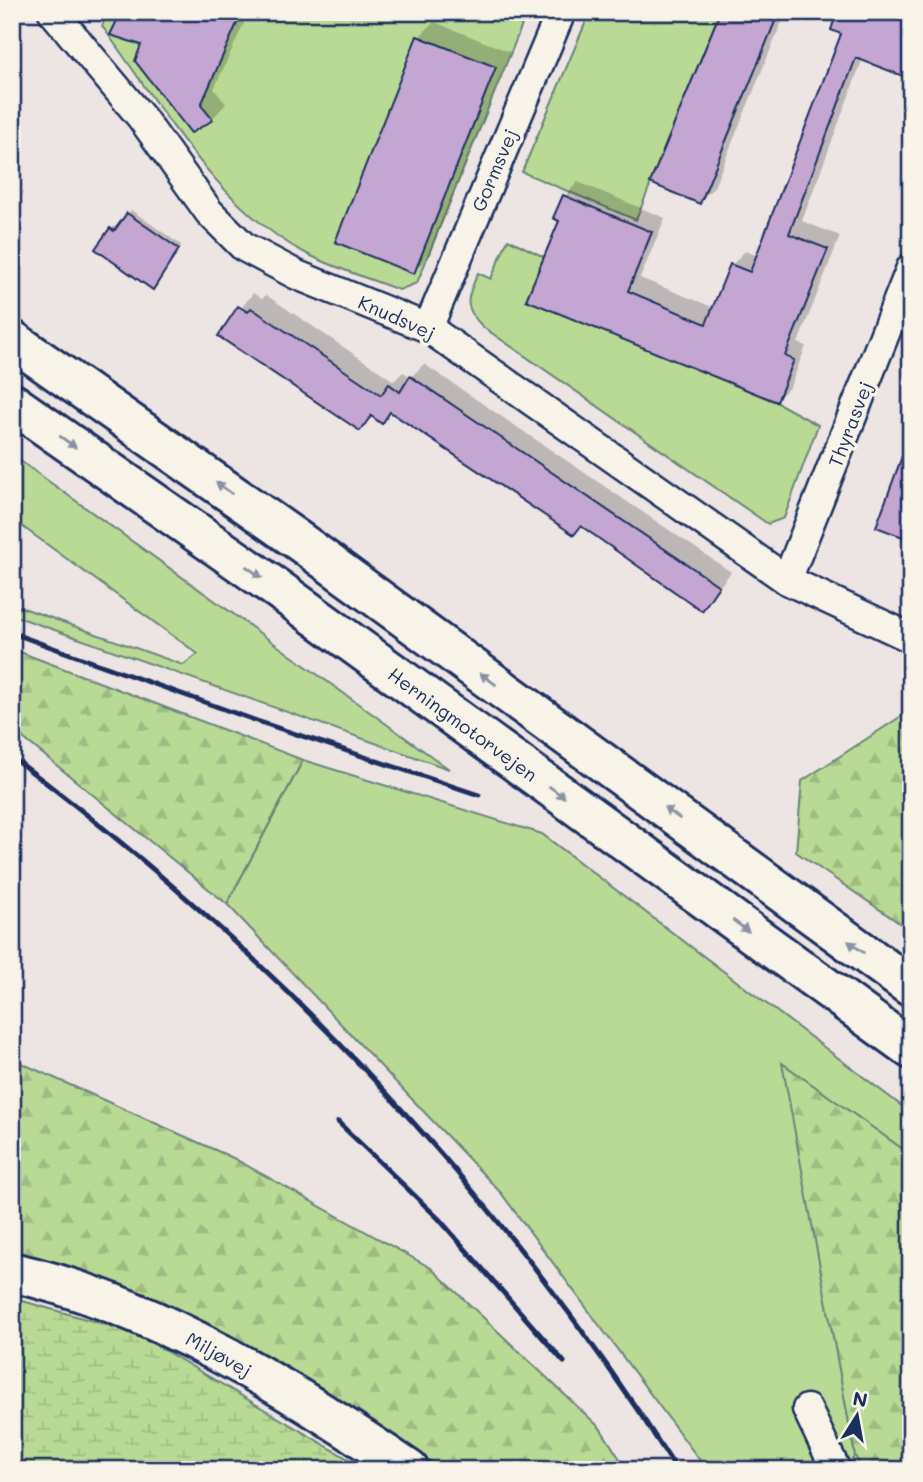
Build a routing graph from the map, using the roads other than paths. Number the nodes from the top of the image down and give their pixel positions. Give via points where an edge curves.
1 (53, 12) edge
2 (561, 12) edge
3 (911, 268) edge
4 (428, 328) junction
5 (12, 340) edge
6 (12, 402) edge
7 (787, 580) junction
8 (911, 638) edge
9 (911, 987) edge
10 (911, 1049) edge
11 (12, 1272) edge
12 (807, 1409) dead end
13 (409, 1470) edge
14 (836, 1470) edge

1 - 4 street, Knudsvej via 141,117 209,212 244,247 297,275
2 - 4 street, Gormsvej
3 - 7 street, Thyrasvej
4 - 7 street, Knudsvej
9 -> 5 main road via 303,544
6 -> 10 main road, Herningmotorvejen
7 - 8 street, Knudsvej
11 - 13 main road, Miljøvej via 173,1328 317,1407
12 - 14 street

